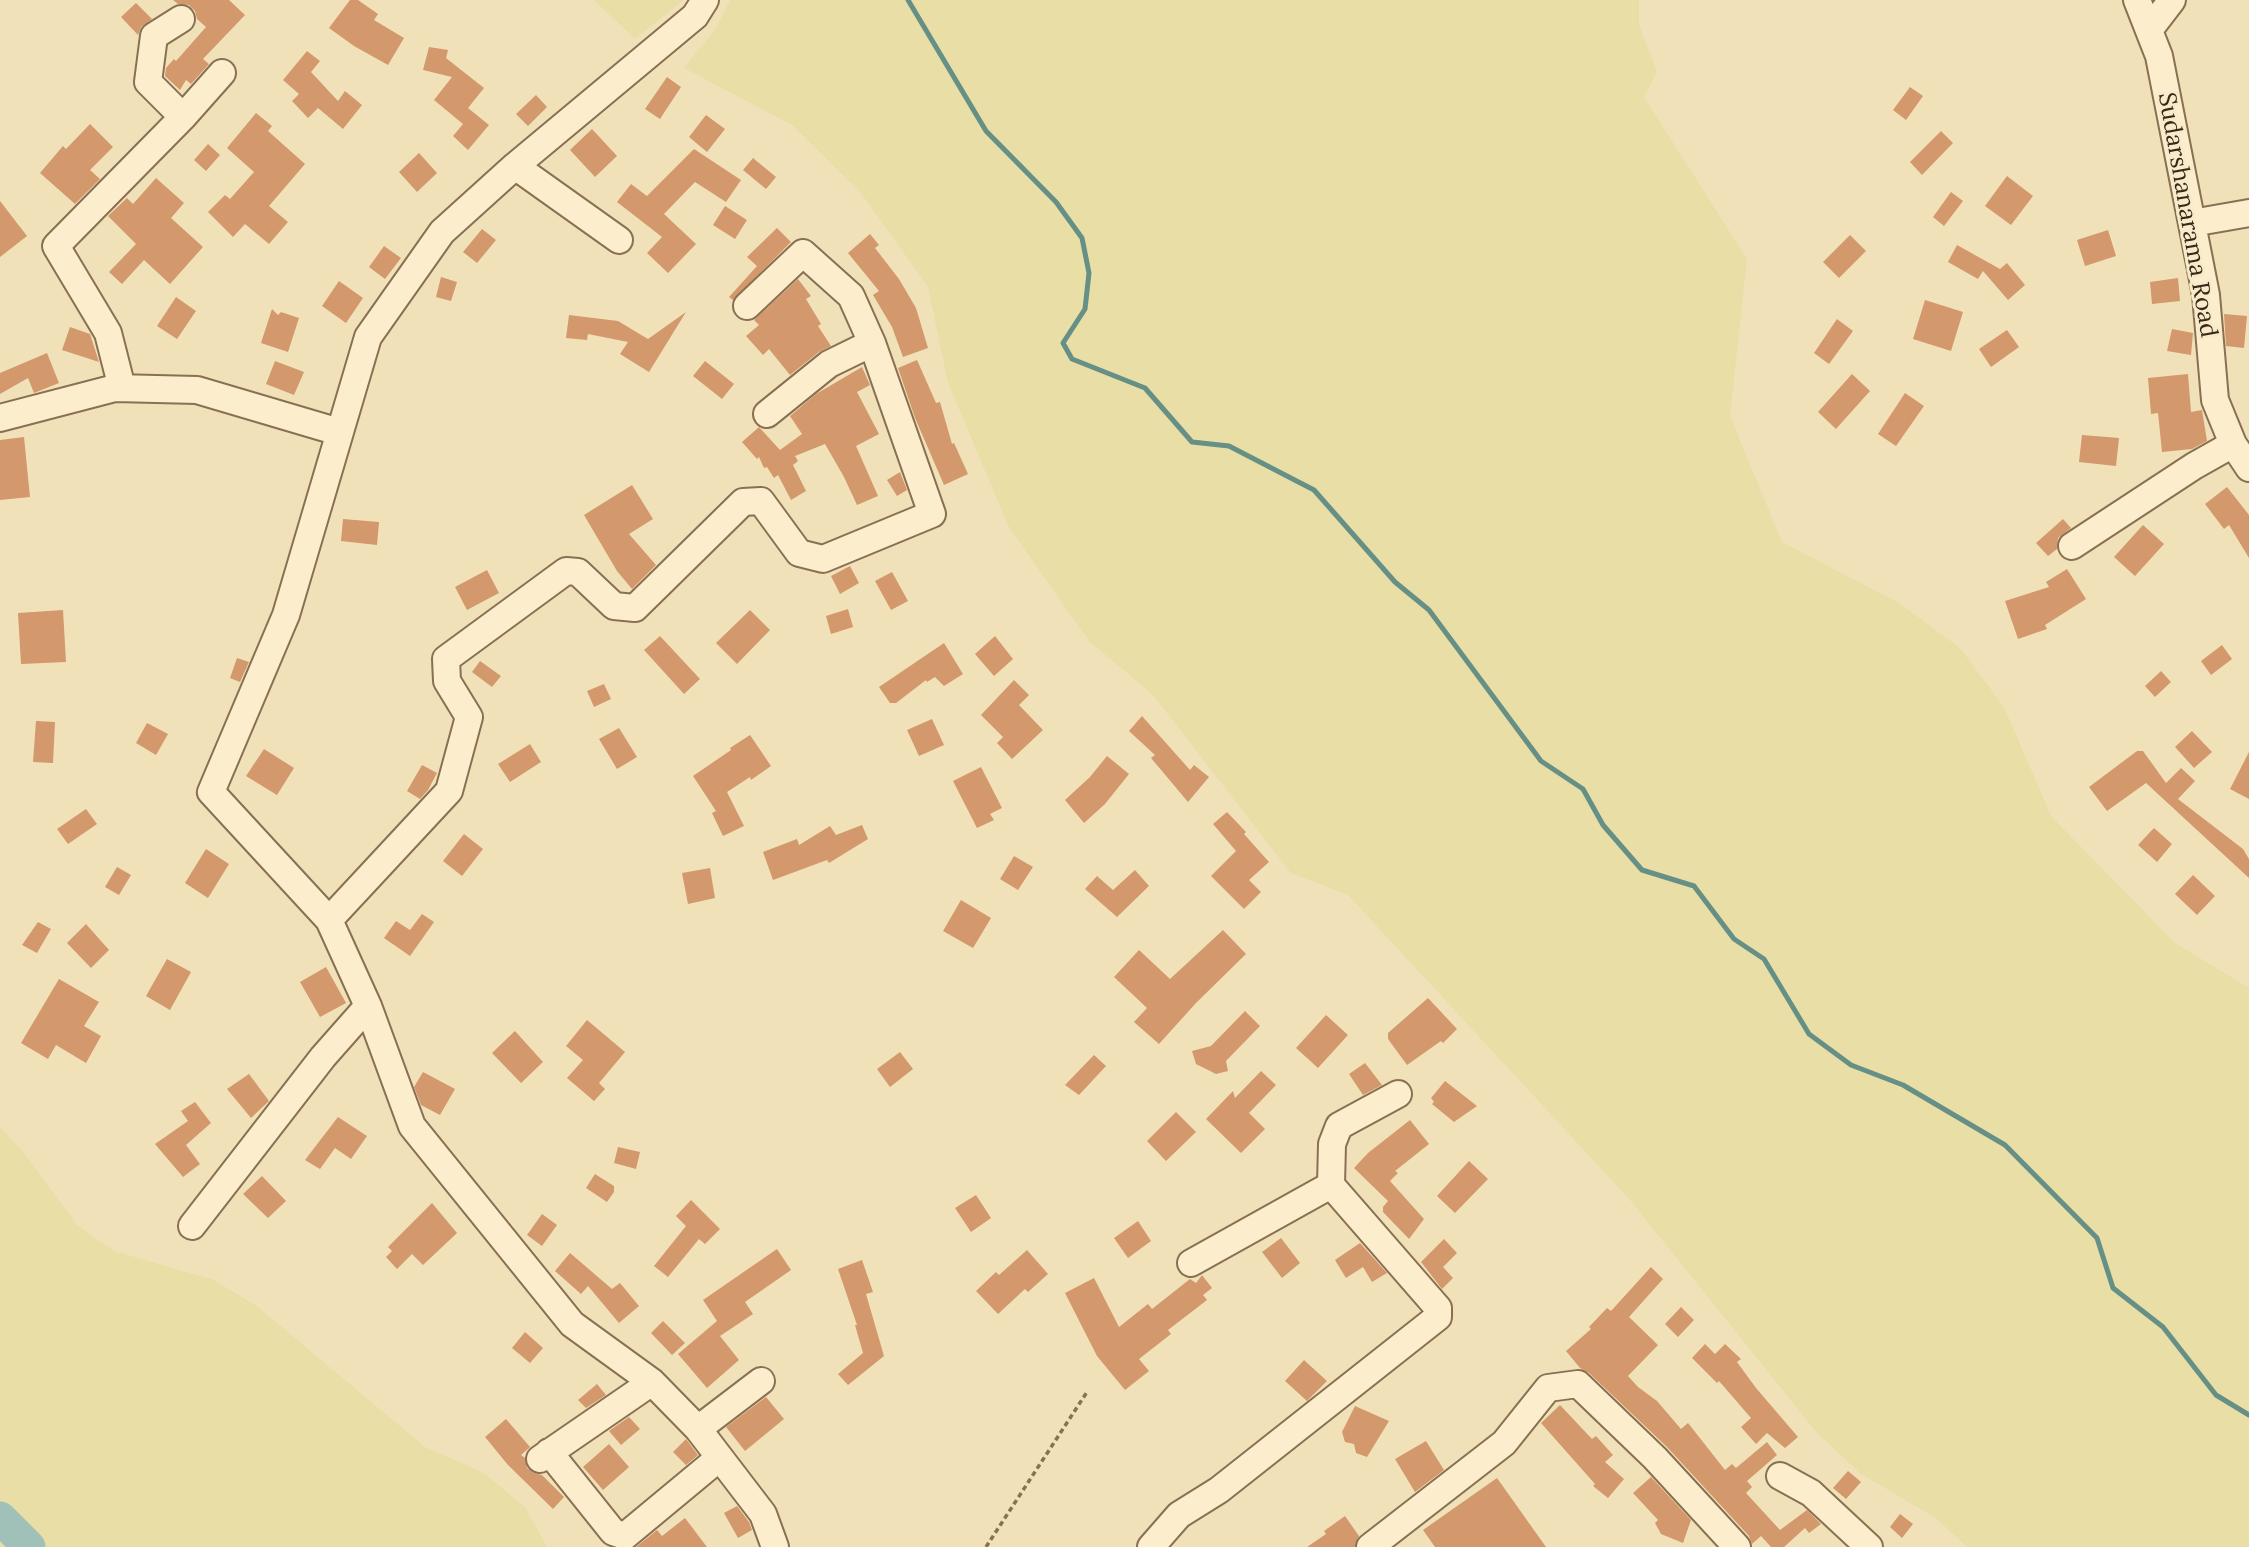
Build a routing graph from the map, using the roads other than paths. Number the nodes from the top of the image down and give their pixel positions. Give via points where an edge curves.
1 (705, 0) edge
2 (2137, 0) edge
3 (2172, 0) edge
4 (181, 19) dead end
5 (2149, 30) junction
6 (222, 73) dead end
7 (183, 117) junction
8 (515, 166) junction
9 (2249, 213) edge
10 (2192, 223) junction
11 (619, 240) dead end
12 (747, 306) dead end
13 (872, 343) junction
14 (122, 388) junction
15 (767, 414) dead end
16 (0, 418) edge
17 (338, 432) junction
18 (2233, 444) junction
19 (2249, 468) edge
20 (2072, 546) dead end
21 (329, 920) junction
22 (368, 1006) junction
23 (1398, 1094) dead end
24 (1331, 1185) junction
25 (192, 1226) dead end
26 (1191, 1263) dead end
27 (761, 1381) dead end
28 (652, 1382) junction
29 (698, 1429) junction
30 (719, 1458) junction
31 (1780, 1476) dead end
32 (775, 1547) edge
33 (1152, 1547) edge
34 (1370, 1547) edge
35 (1737, 1547) edge
36 (1869, 1547) edge

1 - 8 street via 695,16
2 - 5 street, Sudarshanarama Road
3 - 5 street
4 - 7 street via 153,36 148,82
5 - 10 street, Sudarshanarama Road via 2159,56
6 - 7 street
7 - 14 street via 56,246 108,333
8 - 11 street
8 - 17 street via 442,232 368,337
9 - 10 street
10 - 18 street, Sudarshanarama Road via 2206,295 2215,400
12 - 13 street via 803,253 851,296
13 - 15 street via 829,364
13 - 21 street via 932,514 822,558 799,553 761,501 743,502 635,608 614,606 578,572 566,571 446,659 447,681 469,717 449,791
14 - 16 street
14 - 17 street via 197,390
17 - 21 street via 285,615 211,792
18 - 19 street, Sudarshanarama Road
18 - 20 street
21 - 22 street
22 - 25 street
22 - 28 street via 412,1126 572,1324
23 - 24 street via 1339,1126 1332,1144
24 - 26 street
24 - 33 street via 1438,1308 1438,1317 1219,1490 1180,1515
27 - 29 street
28 - 29 street
28 - 30 street via 545,1455 613,1532 625,1536
29 - 30 street
30 - 32 street via 763,1514
31 - 36 street via 1811,1493
34 - 35 street via 1504,1443 1548,1388 1578,1384

